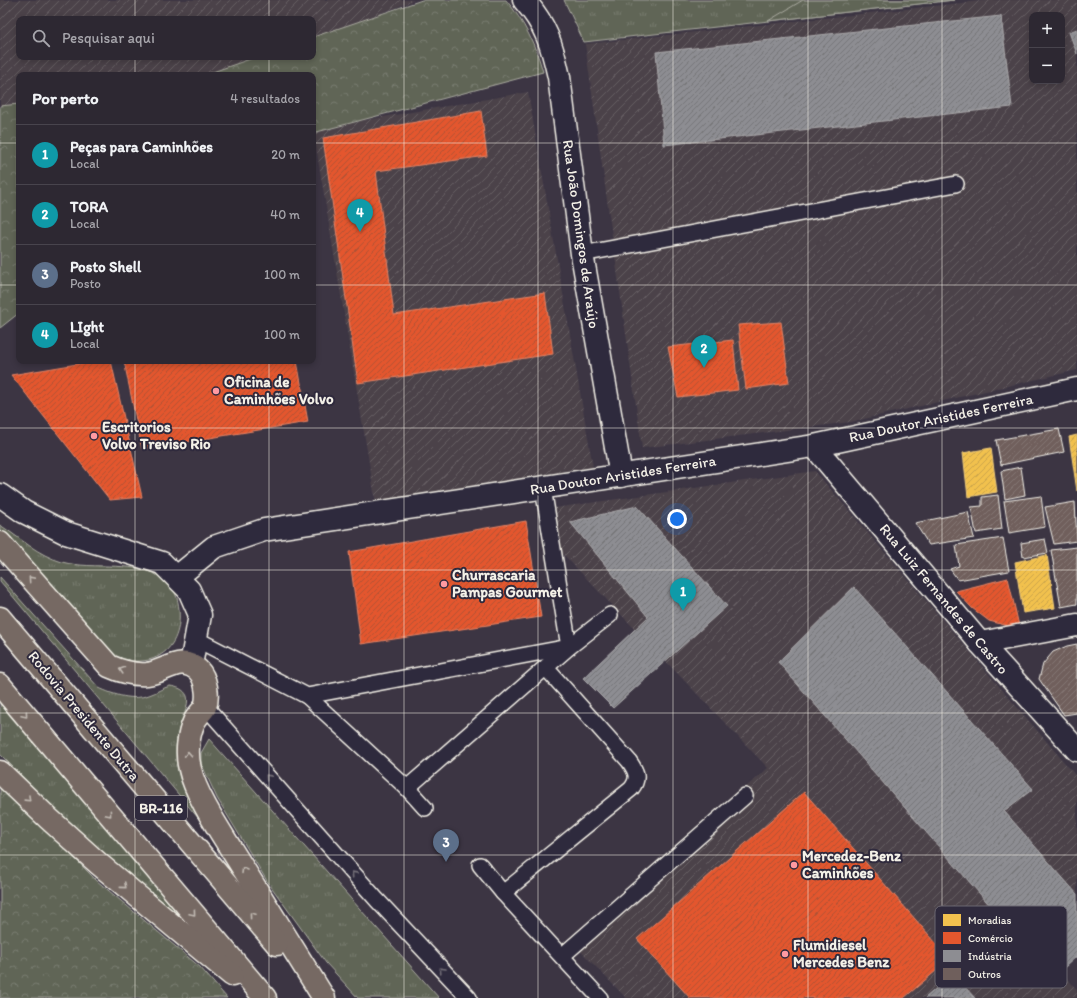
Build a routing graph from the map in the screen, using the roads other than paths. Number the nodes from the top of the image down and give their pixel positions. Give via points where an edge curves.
1 (524, 0) edge
2 (956, 184) dead end
3 (582, 254) junction
4 (1077, 389) edge
5 (814, 446) junction
6 (621, 476) junction
7 (543, 488) junction
8 (0, 495) edge
9 (0, 543) edge
10 (177, 577) junction
11 (610, 614) dead end
12 (0, 618) edge
13 (1077, 625) edge
14 (196, 639) junction
15 (980, 643) junction
16 (569, 647) junction
17 (191, 665) junction
18 (546, 668) junction
19 (0, 685) edge
20 (307, 696) junction
21 (205, 706) junction
22 (1077, 750) edge
23 (0, 772) edge
24 (407, 788) junction
25 (745, 796) dead end
26 (425, 808) dead end
27 (480, 865) dead end
28 (503, 892) junction
29 (562, 956) junction
30 (261, 998) edge
31 (265, 998) edge
32 (323, 998) edge
33 (469, 998) edge
34 (600, 998) edge

1 - 3 street, Rua João Domingos de Araújo via 540,19 553,50 559,77
2 - 3 lane
3 - 6 street, Rua João Domingos de Araújo
4 - 5 street, Rua Doutor Aristides Ferreira
5 - 6 street, Rua Doutor Aristides Ferreira
5 - 15 street, Rua Luiz Fernandes de Castro
6 - 7 street, Rua Doutor Aristides Ferreira
7 - 10 street, Rua Doutor Aristides Ferreira via 264,530 214,547
7 - 16 lane
8 - 10 street via 24,512 66,533 162,563
17 -> 9 highway via 175,664 149,674 127,672 109,666
10 - 14 street via 189,590 200,616
11 - 16 lane
32 -> 12 highway, Rodovia Presidente Dutra / BR-116
13 - 15 street
14 - 17 street
14 - 20 lane
15 - 22 street, Rua Luiz Fernandes de Castro
16 - 18 lane
16 - 20 lane
17 - 21 highway via 204,679
18 - 24 lane
18 - 28 lane via 628,761 637,778 630,789
19 -> 31 highway, BR-116
20 - 24 lane
32 -> 21 highway via 196,789 189,768 188,748 194,721
33 -> 21 lane via 377,900
23 -> 30 highway via 99,864
24 - 26 lane
25 - 29 lane
27 - 28 lane
28 - 29 lane
29 - 34 lane

